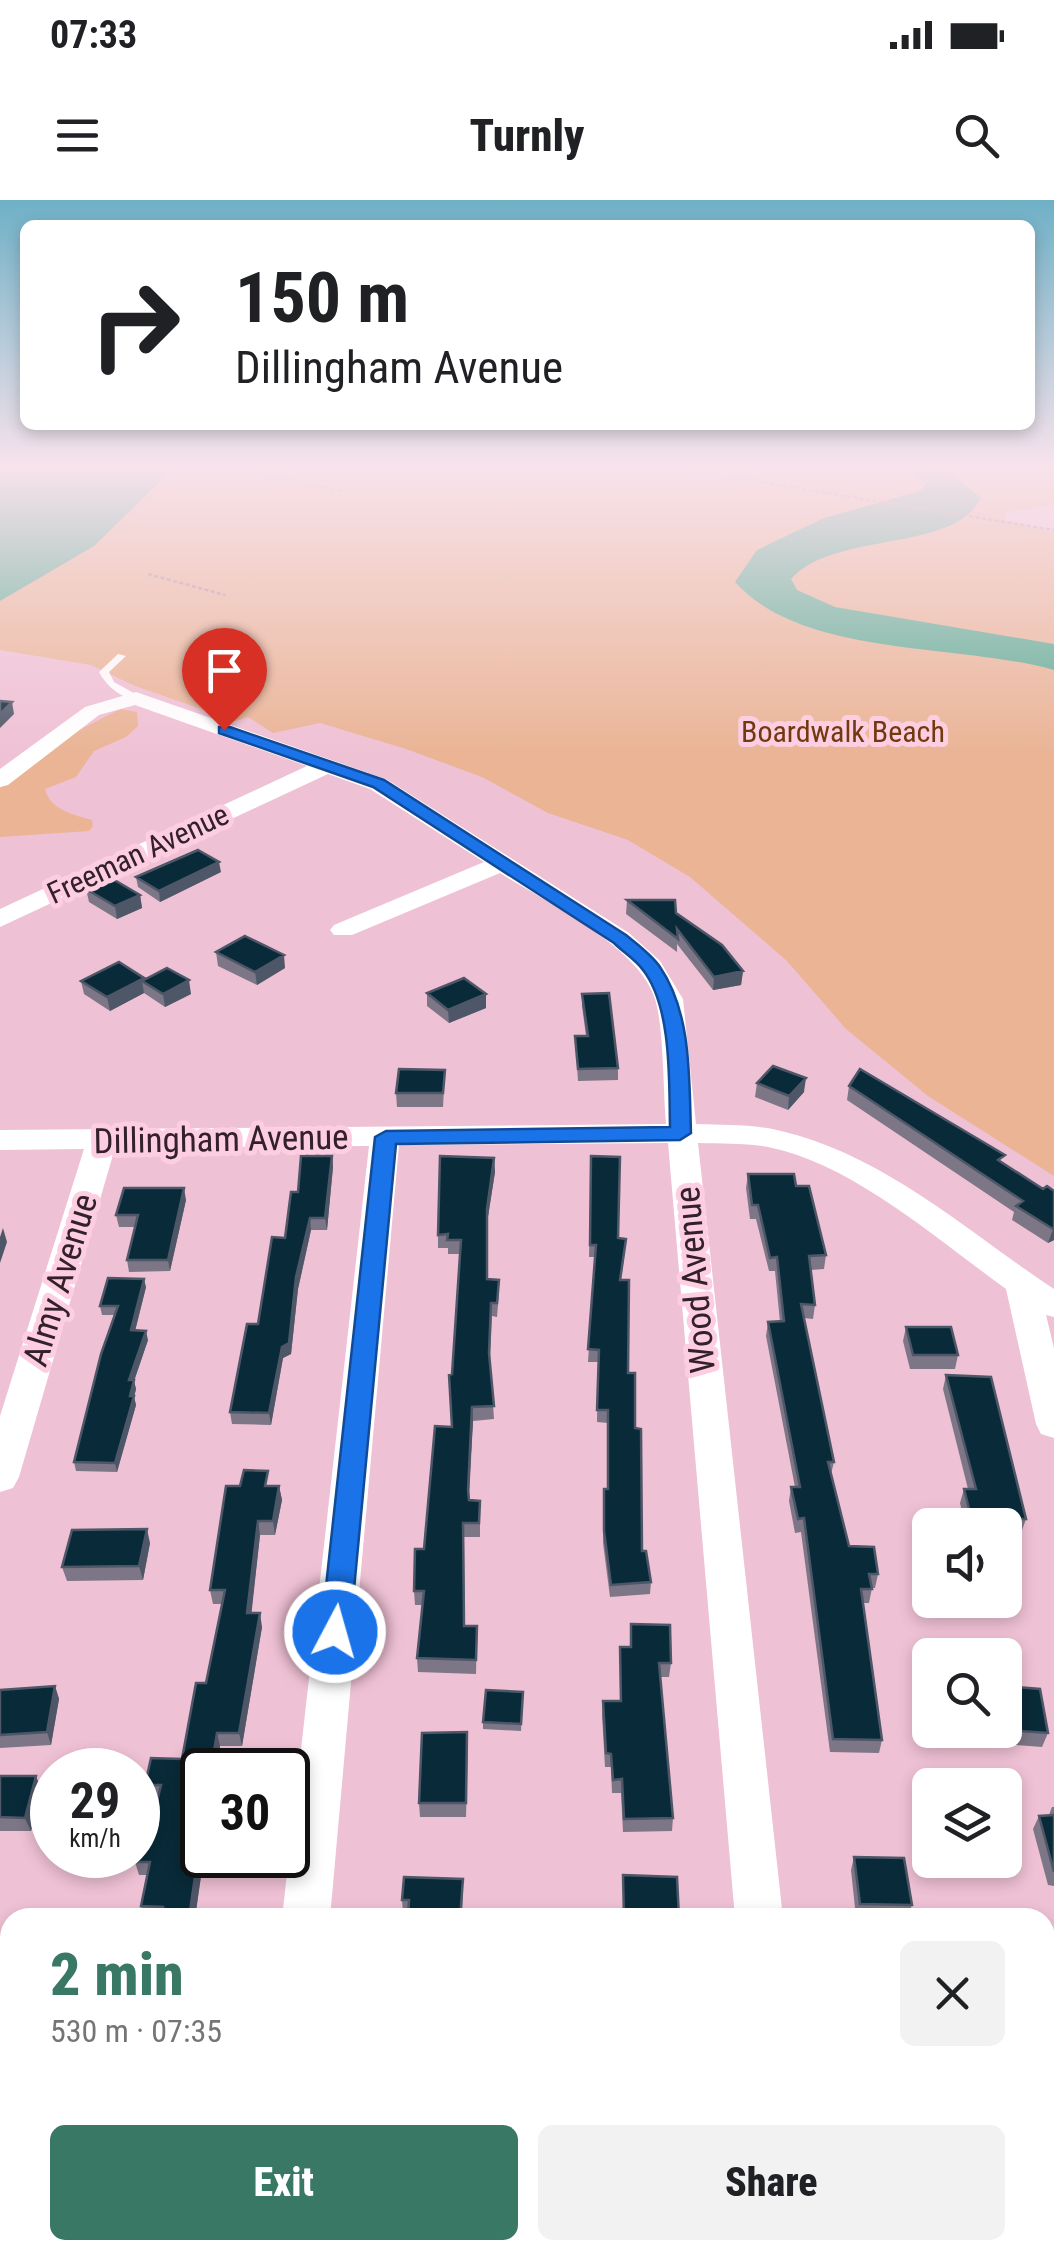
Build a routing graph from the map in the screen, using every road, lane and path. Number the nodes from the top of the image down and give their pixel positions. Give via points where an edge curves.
1 (148, 574) dead end
2 (225, 595) dead end
3 (122, 656) dead end
4 (136, 698) junction
5 (330, 764) junction
6 (0, 780) edge
7 (501, 864) junction
8 (0, 919) edge
9 (343, 930) dead end
10 (680, 1133) junction
11 (386, 1137) junction
12 (0, 1140) edge
13 (102, 1140) junction
14 (1022, 1284) junction
15 (1054, 1305) edge
16 (1054, 1424) edge
17 (0, 1477) edge
18 (307, 1908) edge
19 (758, 1908) edge

1 - 2 path
3 - 4 lane via 104,672
4 - 5 street, Wood Avenue
4 - 6 street via 92,711
5 - 7 street, Wood Avenue via 378,784
5 - 8 street, Freeman Avenue
7 - 9 street
7 - 10 street, Wood Avenue via 651,966 669,999
10 - 11 street, Dillingham Avenue
10 - 14 street, Dillingham Avenue via 778,1140 840,1164
10 - 19 street, Wood Avenue
11 - 13 street, Dillingham Avenue
11 - 18 street
12 - 13 street, Dillingham Avenue
13 - 17 street, Almy Avenue
14 - 15 street, Dillingham Avenue
14 - 16 street

